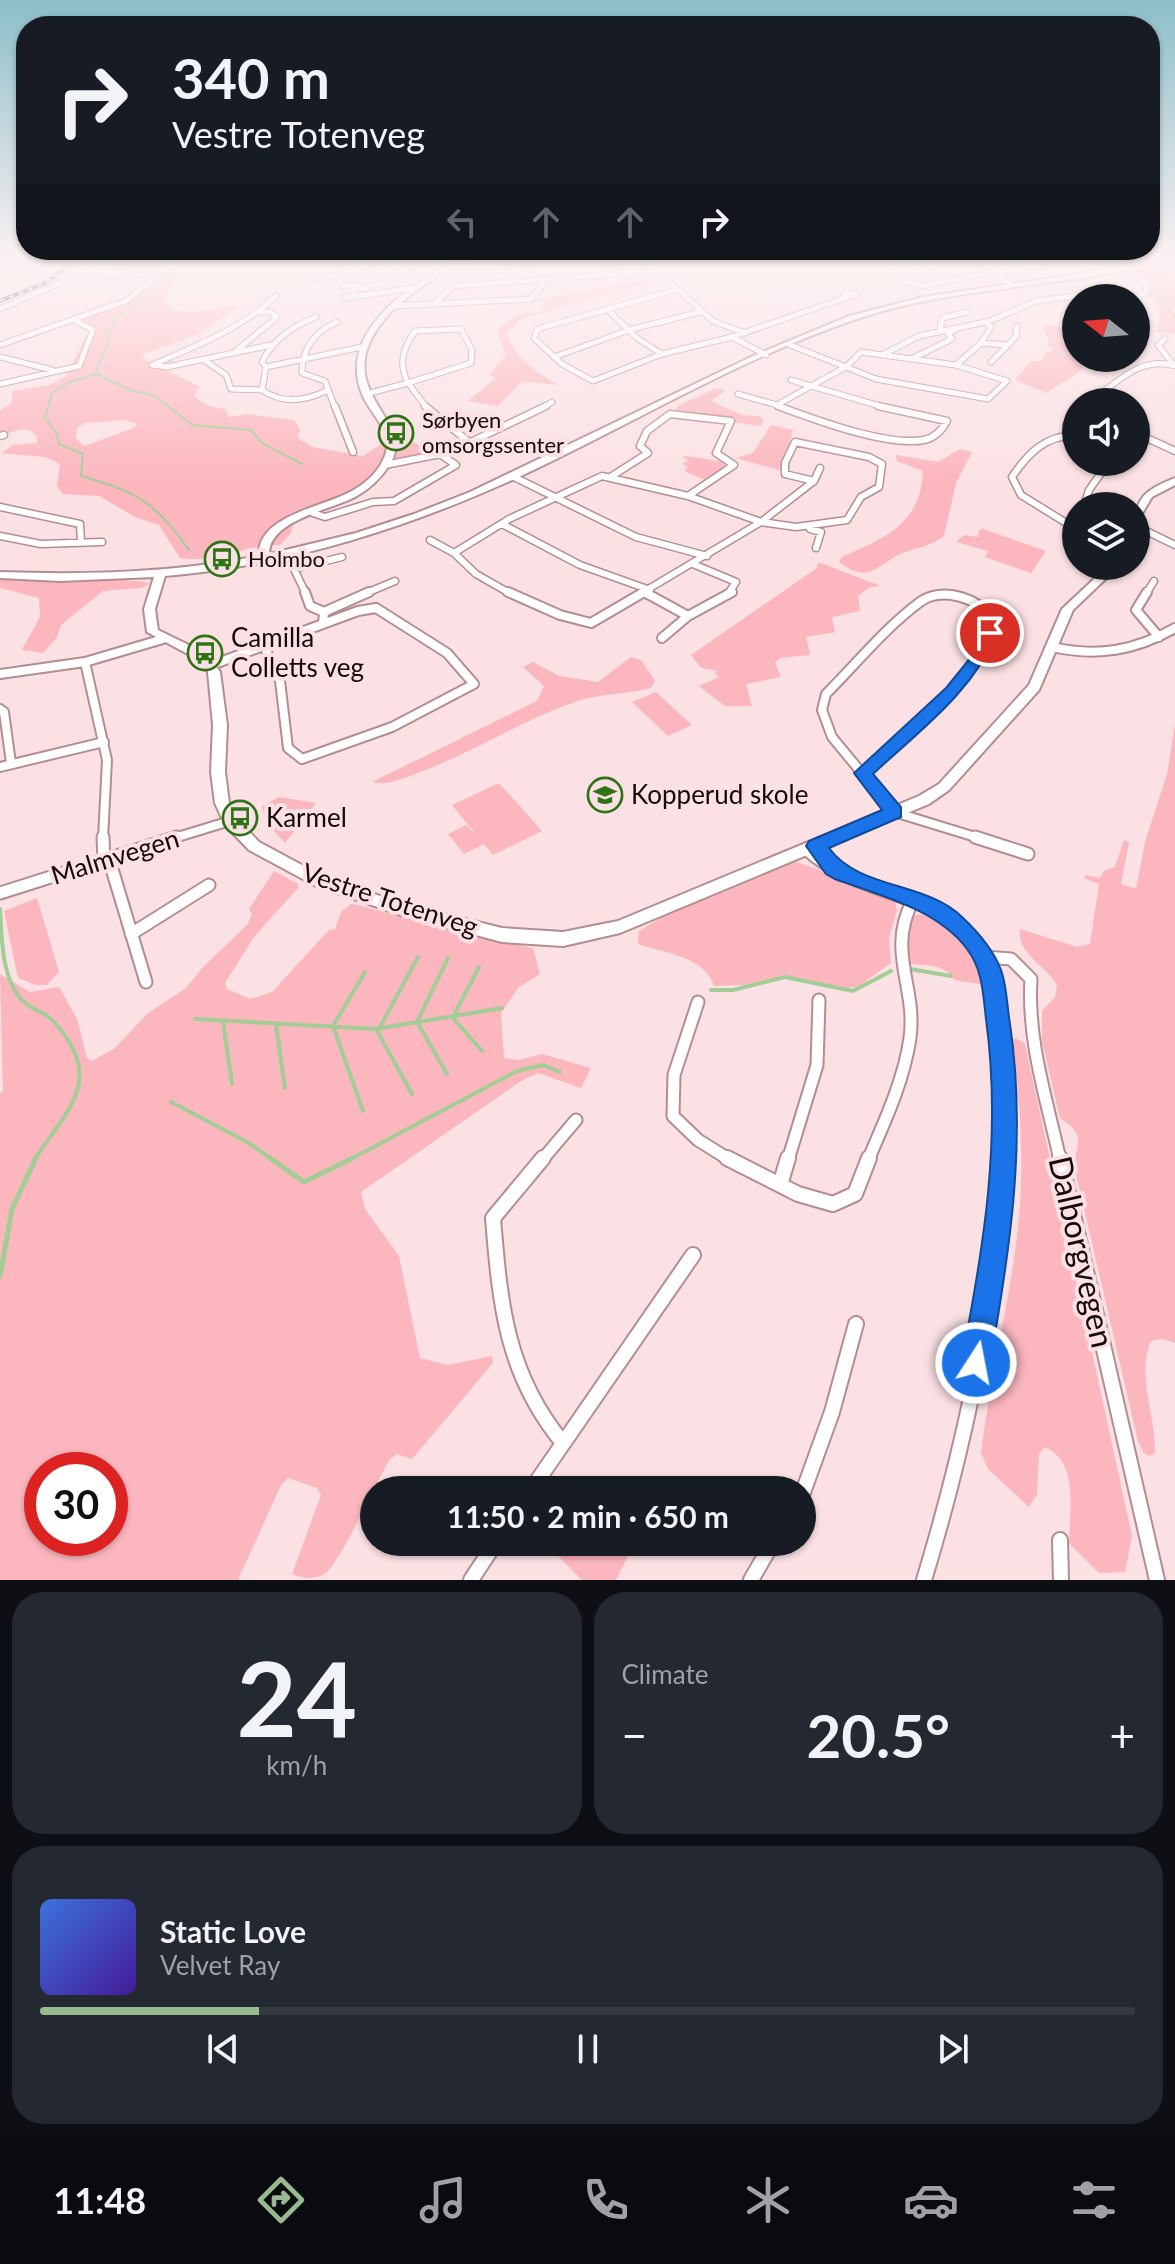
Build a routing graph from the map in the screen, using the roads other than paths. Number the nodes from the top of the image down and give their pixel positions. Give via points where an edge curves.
1 (22, 338) edge
2 (90, 338) edge
3 (214, 338) edge
4 (252, 338) edge
5 (280, 338) edge
6 (315, 338) edge
7 (369, 338) edge
8 (408, 338) edge
9 (466, 338) edge
10 (534, 338) edge
11 (608, 338) edge
12 (640, 338) edge
13 (729, 338) edge
14 (733, 338) edge
15 (807, 338) edge
16 (918, 338) edge
17 (951, 338) edge
18 (984, 338) edge
19 (1014, 338) edge
20 (1165, 339) dead end
21 (981, 343) junction
22 (0, 345) edge
23 (271, 345) junction
24 (790, 345) junction
25 (1008, 345) junction
26 (362, 347) junction
27 (236, 351) junction
28 (662, 354) junction
29 (884, 354) junction
30 (766, 355) junction
31 (0, 357) edge
32 (554, 357) junction
33 (913, 358) junction
34 (204, 360) junction
35 (300, 361) junction
36 (991, 362) dead end
37 (956, 365) junction
38 (1174, 365) edge
39 (266, 367) junction
40 (844, 369) junction
41 (52, 370) junction
42 (791, 380) dead end
43 (407, 382) junction
44 (0, 384) edge
45 (811, 386) junction
46 (1108, 388) edge
47 (262, 390) junction
48 (326, 391) junction
49 (366, 394) junction
50 (738, 394) dead end
51 (552, 402) dead end
52 (777, 405) junction
53 (1062, 436) edge
54 (1150, 439) edge
55 (469, 442) junction
56 (1175, 451) edge
57 (353, 452) dead end
58 (440, 454) junction
59 (385, 465) junction
60 (820, 468) dead end
61 (512, 476) junction
62 (612, 476) junction
63 (814, 481) junction
64 (1175, 481) edge
65 (1150, 494) edge
66 (688, 496) junction
67 (553, 497) junction
68 (0, 507) edge
69 (313, 513) junction
70 (1062, 520) edge
71 (761, 522) junction
72 (502, 524) junction
73 (796, 527) junction
74 (1150, 533) edge
75 (0, 536) edge
76 (430, 540) dead end
77 (81, 542) junction
78 (102, 542) dead end
79 (1175, 545) edge
80 (816, 548) dead end
81 (454, 553) junction
82 (264, 556) junction
83 (707, 556) junction
84 (342, 557) dead end
85 (693, 564) junction
86 (160, 573) junction
87 (0, 575) edge
88 (1098, 580) edge
89 (395, 581) dead end
90 (1154, 581) dead end
91 (648, 591) junction
92 (324, 612) junction
93 (688, 616) junction
94 (323, 624) junction
95 (1175, 628) edge
96 (1159, 637) junction
97 (662, 638) dead end
98 (163, 639) junction
99 (264, 646) junction
100 (1052, 647) junction
101 (85, 662) junction
102 (209, 666) junction
103 (0, 674) edge
104 (0, 709) edge
105 (4, 732) edge
106 (104, 742) junction
107 (11, 763) junction
108 (0, 767) edge
109 (863, 773) junction
110 (894, 812) junction
111 (230, 821) junction
112 (811, 848) junction
113 (1028, 854) dead end
114 (106, 860) junction
115 (209, 885) dead end
116 (0, 893) edge
117 (913, 900) junction
118 (131, 934) junction
119 (984, 957) junction
120 (146, 982) dead end
121 (819, 1000) dead end
122 (698, 1002) dead end
123 (576, 1120) dead end
124 (780, 1185) junction
125 (693, 1255) dead end
126 (856, 1324) dead end
127 (563, 1443) junction
128 (541, 1476) edge
129 (809, 1476) edge
130 (1060, 1540) dead end
131 (487, 1556) edge
132 (765, 1556) edge
133 (471, 1580) edge
134 (751, 1580) edge
135 (924, 1580) edge
136 (1061, 1580) edge
137 (1157, 1580) edge

1 - 22 street
2 - 41 street via 79,366
3 - 34 street via 152,365
4 - 27 street
5 - 23 street
6 - 35 street via 306,344
7 - 26 street
8 - 43 street via 401,356
9 - 43 street via 471,363
10 - 32 street
11 - 32 street
12 - 28 street
13 - 28 street
14 - 30 street
15 - 24 street
16 - 29 street
17 - 33 street
18 - 21 street
19 - 25 street
20 - 38 street via 1158,345
21 - 25 street
21 - 37 street
23 - 27 street
23 - 39 street via 262,362
24 - 30 street
24 - 40 street
25 - 36 street
26 - 35 street
26 - 49 street via 360,373
27 - 34 street
28 - 32 street via 593,381
29 - 33 street
29 - 40 street via 861,352
30 - 61 street
31 - 41 street
33 - 37 street
34 - 47 street via 226,375 231,389
35 - 39 street
35 - 48 street via 302,373 322,378
37 - 40 street via 1007,383 983,400
38 - 46 street via 1130,371
39 - 47 street
40 - 45 street
41 - 44 street
42 - 45 street
43 - 49 street
43 - 55 street via 429,411
45 - 52 street
45 - 52 street via 948,423 926,440 916,440 845,427
47 - 48 street via 284,399
48 - 57 street
49 - 59 street via 392,436 393,449
50 - 52 street
51 - 55 street
53 - 70 street via 1040,443 1012,477 1021,495
54 - 56 street
55 - 58 street
58 - 59 street
58 - 69 street via 456,465 397,500 325,517
59 - 69 street via 354,494
60 - 63 street
61 - 67 street
61 - 82 street via 391,525
62 - 66 street
62 - 66 street via 648,453 640,441 670,414 731,421 716,453 734,465
62 - 67 street
63 - 71 street
63 - 73 street via 785,474 795,442 882,464 879,487 861,497 847,520
64 - 65 street
66 - 71 street
67 - 72 street
67 - 83 street via 636,537
68 - 77 street via 80,524
69 - 82 street via 275,530 264,545
71 - 73 street
71 - 83 street
72 - 81 street
72 - 91 street via 580,565
73 - 80 street via 821,532
74 - 79 street
75 - 77 street via 41,544
76 - 81 street
77 - 78 street
81 - 91 street via 472,571 570,620 591,623
82 - 86 street
83 - 85 street
84 - 92 street via 294,569 310,606
85 - 91 street
85 - 93 street via 736,585 729,595
86 - 87 street via 59,580
86 - 98 street via 148,619
88 - 100 street, Vestre Totenveg via 1072,603
89 - 92 street
90 - 96 street via 1136,610
91 - 93 street
92 - 94 street
93 - 97 street
94 - 99 street
94 - 99 street via 368,608 384,611 453,657 473,675 474,684 333,751 302,759 288,748 281,682
95 - 96 street
96 - 100 street via 1106,654
98 - 101 street
98 - 102 street via 203,657
99 - 102 street
100 - 110 street, Vestre Totenveg via 1035,687 957,774 924,800
101 - 103 street
101 - 106 street
102 - 111 street, Vestre Totenveg via 219,702 219,787
104 - 105 street
105 - 107 street
106 - 107 street
106 - 114 street
107 - 108 street
109 - 109 street via 832,737 822,710 826,694 922,600 936,595 984,607 992,619 979,658 952,692
109 - 110 street
110 - 112 street, Vestre Totenveg
110 - 113 street
111 - 112 street, Vestre Totenveg via 264,853 321,882 475,929 544,940 620,927
111 - 114 street, Malmvegen
112 - 117 street via 833,869
114 - 116 street, Malmvegen
114 - 118 street
115 - 118 street
117 - 119 street via 951,919
117 - 124 street via 897,942 911,1036 855,1194 836,1205
118 - 120 street
119 - 135 street via 991,972 1004,1062 1003,1192 962,1438
119 - 137 street, Dalborgvegen via 1012,959 1031,979 1034,1046
121 - 124 street via 817,1065
122 - 124 street via 671,1090 674,1119 705,1146
123 - 127 street via 493,1218 505,1337 537,1412
125 - 127 street
126 - 129 street
127 - 128 street
130 - 136 street
131 - 133 street
132 - 134 street

